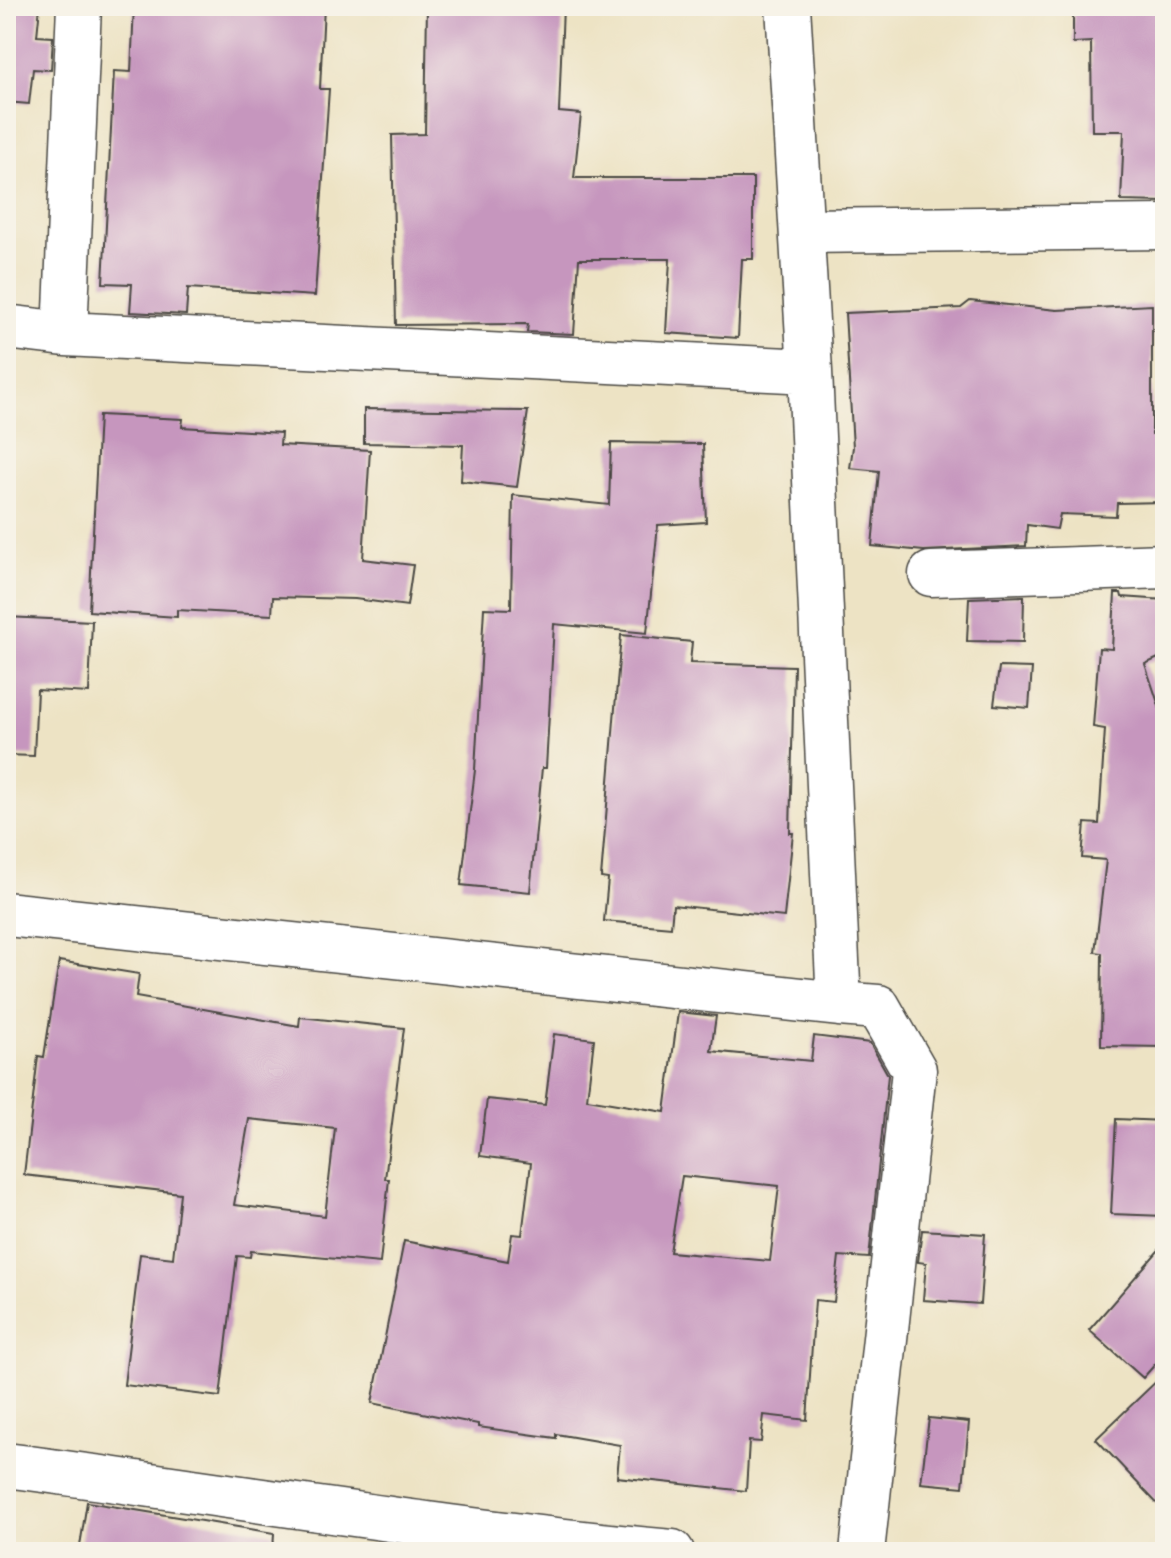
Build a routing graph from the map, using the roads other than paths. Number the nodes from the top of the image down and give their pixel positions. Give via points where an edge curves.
1 (79, 6) edge
2 (788, 6) edge
3 (1165, 227) edge
4 (802, 231) junction
5 (6, 327) edge
6 (65, 334) junction
7 (810, 371) junction
8 (1165, 566) edge
9 (931, 574) dead end
10 (6, 914) edge
11 (839, 1004) junction
12 (6, 1465) edge
13 (514, 1545) edge
14 (672, 1552) edge
15 (862, 1552) edge

1 - 6 street
2 - 4 street
3 - 4 street
4 - 7 street
5 - 6 street
6 - 7 street
7 - 11 street
8 - 9 street
10 - 11 street
11 - 15 street via 878,1007 914,1070
12 - 13 street via 201,1490
13 - 14 street

